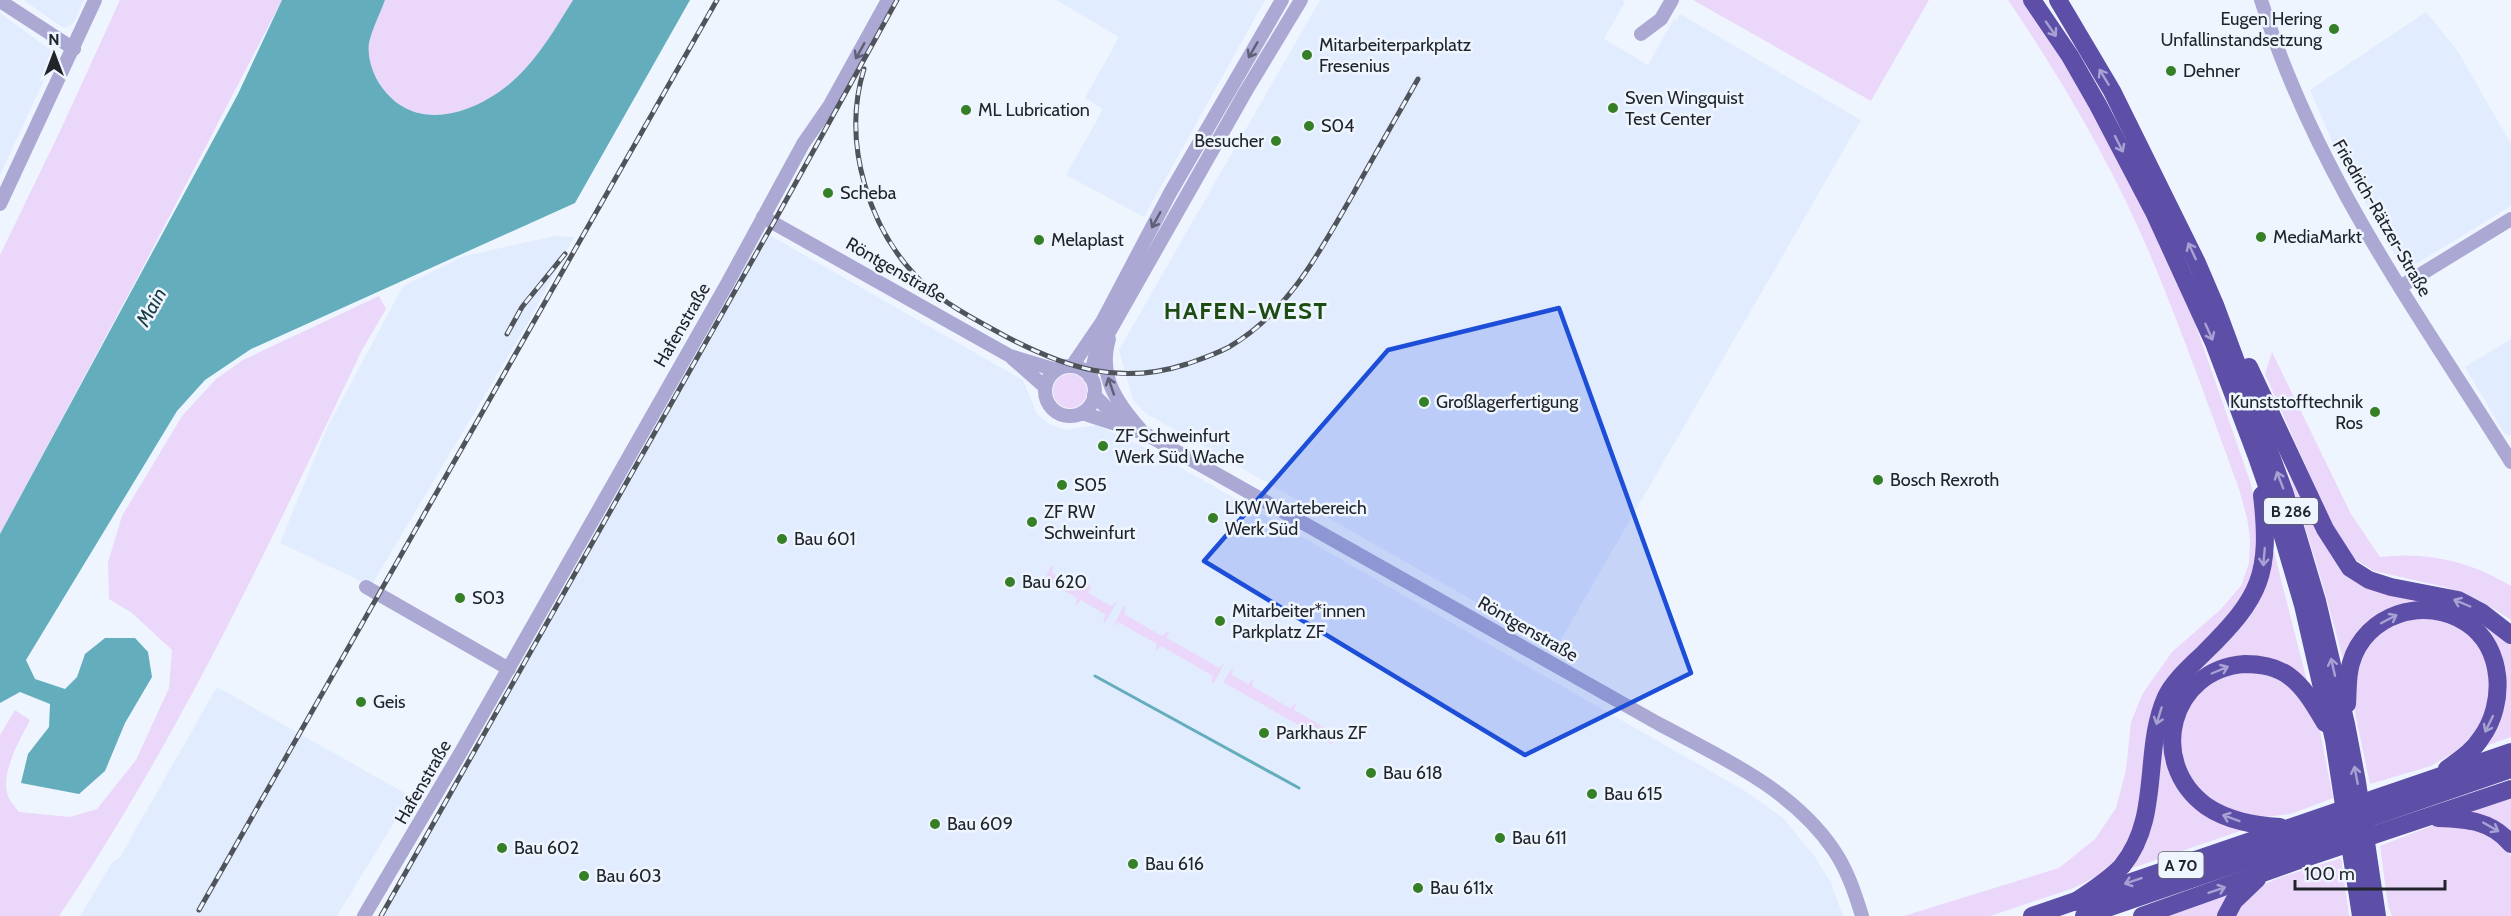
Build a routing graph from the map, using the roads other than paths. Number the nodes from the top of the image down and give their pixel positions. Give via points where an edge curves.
1 (95, 0) edge
2 (888, 0) edge
3 (1282, 0) edge
4 (1301, 0) edge
5 (1672, 0) edge
6 (2032, 0) edge
7 (2058, 0) edge
8 (2261, 0) edge
9 (0, 1) edge
10 (1641, 34) dead end
11 (74, 49) junction
12 (1208, 128) junction
13 (1221, 136) junction
14 (1170, 193) junction
15 (1183, 201) junction
16 (0, 204) edge
17 (763, 217) junction
18 (2511, 219) edge
19 (1138, 252) junction
20 (1151, 260) junction
21 (2400, 287) junction
22 (2215, 305) junction
23 (1113, 328) junction
24 (1010, 356) junction
25 (1072, 366) junction
26 (1056, 370) junction
27 (1090, 377) junction
28 (1045, 387) junction
29 (1094, 395) junction
30 (1082, 413) junction
31 (1125, 425) junction
32 (1144, 433) junction
33 (2505, 442) edge
34 (2257, 457) junction
35 (2511, 462) edge
36 (366, 587) dead end
37 (2511, 635) edge
38 (508, 669) junction
39 (2346, 724) junction
40 (2334, 740) junction
41 (2511, 752) edge
42 (2511, 769) edge
43 (2511, 789) edge
44 (2420, 801) junction
45 (2294, 839) junction
46 (2511, 844) edge
47 (2266, 871) junction
48 (2374, 895) junction
49 (2079, 909) edge
50 (366, 915) edge
51 (1862, 916) edge
52 (2032, 916) edge
53 (2142, 916) edge
54 (2226, 916) edge
55 (2361, 916) edge
56 (2377, 916) edge
57 (2385, 916) edge

1 - 11 street
2 -> 17 street, Hafenstraße
3 -> 12 street
4 - 13 street
5 - 10 street via 1661,19
6 -> 34 highway, B 286 via 2092,95 2154,212 2214,343
22 -> 7 highway, B 286 via 2112,91
8 - 21 street, Friedrich-Rätzer-Straße via 2322,152 2364,231
9 - 11 street
11 - 16 street
12 - 13 street
12 - 14 street
13 - 15 street
14 - 15 street
14 -> 19 street
15 - 20 street
17 - 24 street, Röntgenstraße
17 - 38 street, Hafenstraße
18 - 21 street
19 - 20 street
19 - 25 street via 1102,322
20 - 23 street
21 - 33 street, Friedrich-Rätzer-Straße via 2453,374
37 -> 22 highway via 2458,600 2391,587 2350,568 2325,529 2235,334
39 -> 22 highway, B 286 via 2317,601 2285,494
23 - 27 street via 1095,357
32 -> 23 street via 1122,409 1108,383 1106,359
24 - 26 street, Röntgenstraße
24 - 28 street, Röntgenstraße
25 - 26 street
25 - 27 street
26 - 28 street
27 - 29 street
28 - 30 street via 1047,403 1058,413
29 - 30 street
29 - 31 street, Röntgenstraße
30 - 31 street, Röntgenstraße
31 - 32 street, Röntgenstraße
32 - 51 street, Röntgenstraße via 1760,780 1803,814 1833,849 1856,894
33 - 35 street, Friedrich-Rätzer-Straße
34 - 40 highway, B 286 via 2303,605
34 -> 49 highway via 2265,523 2264,567 2257,590 2227,631 2168,693 2158,716 2150,794 2136,847
36 - 38 street
38 - 50 street, Hafenstraße
39 -> 44 highway via 2351,664 2358,646 2373,627 2392,615 2420,609 2445,613 2467,623 2494,660 2499,686 2495,710 2482,738
48 -> 39 highway, B 286
45 -> 40 highway via 2238,821 2192,793 2178,771 2173,753 2176,714 2187,694 2217,670 2263,666 2288,675 2302,689
40 - 55 highway, B 286
41 - 44 highway, A 70
42 - 44 highway, A 70
43 - 44 highway
44 - 45 highway, A 70
44 - 45 highway
44 -> 46 highway via 2456,818 2483,823
45 - 47 highway
45 - 49 highway, A 70
53 -> 47 highway
47 - 54 highway via 2234,901
48 - 56 highway, B 286
48 - 57 highway
49 - 52 highway, A 70

